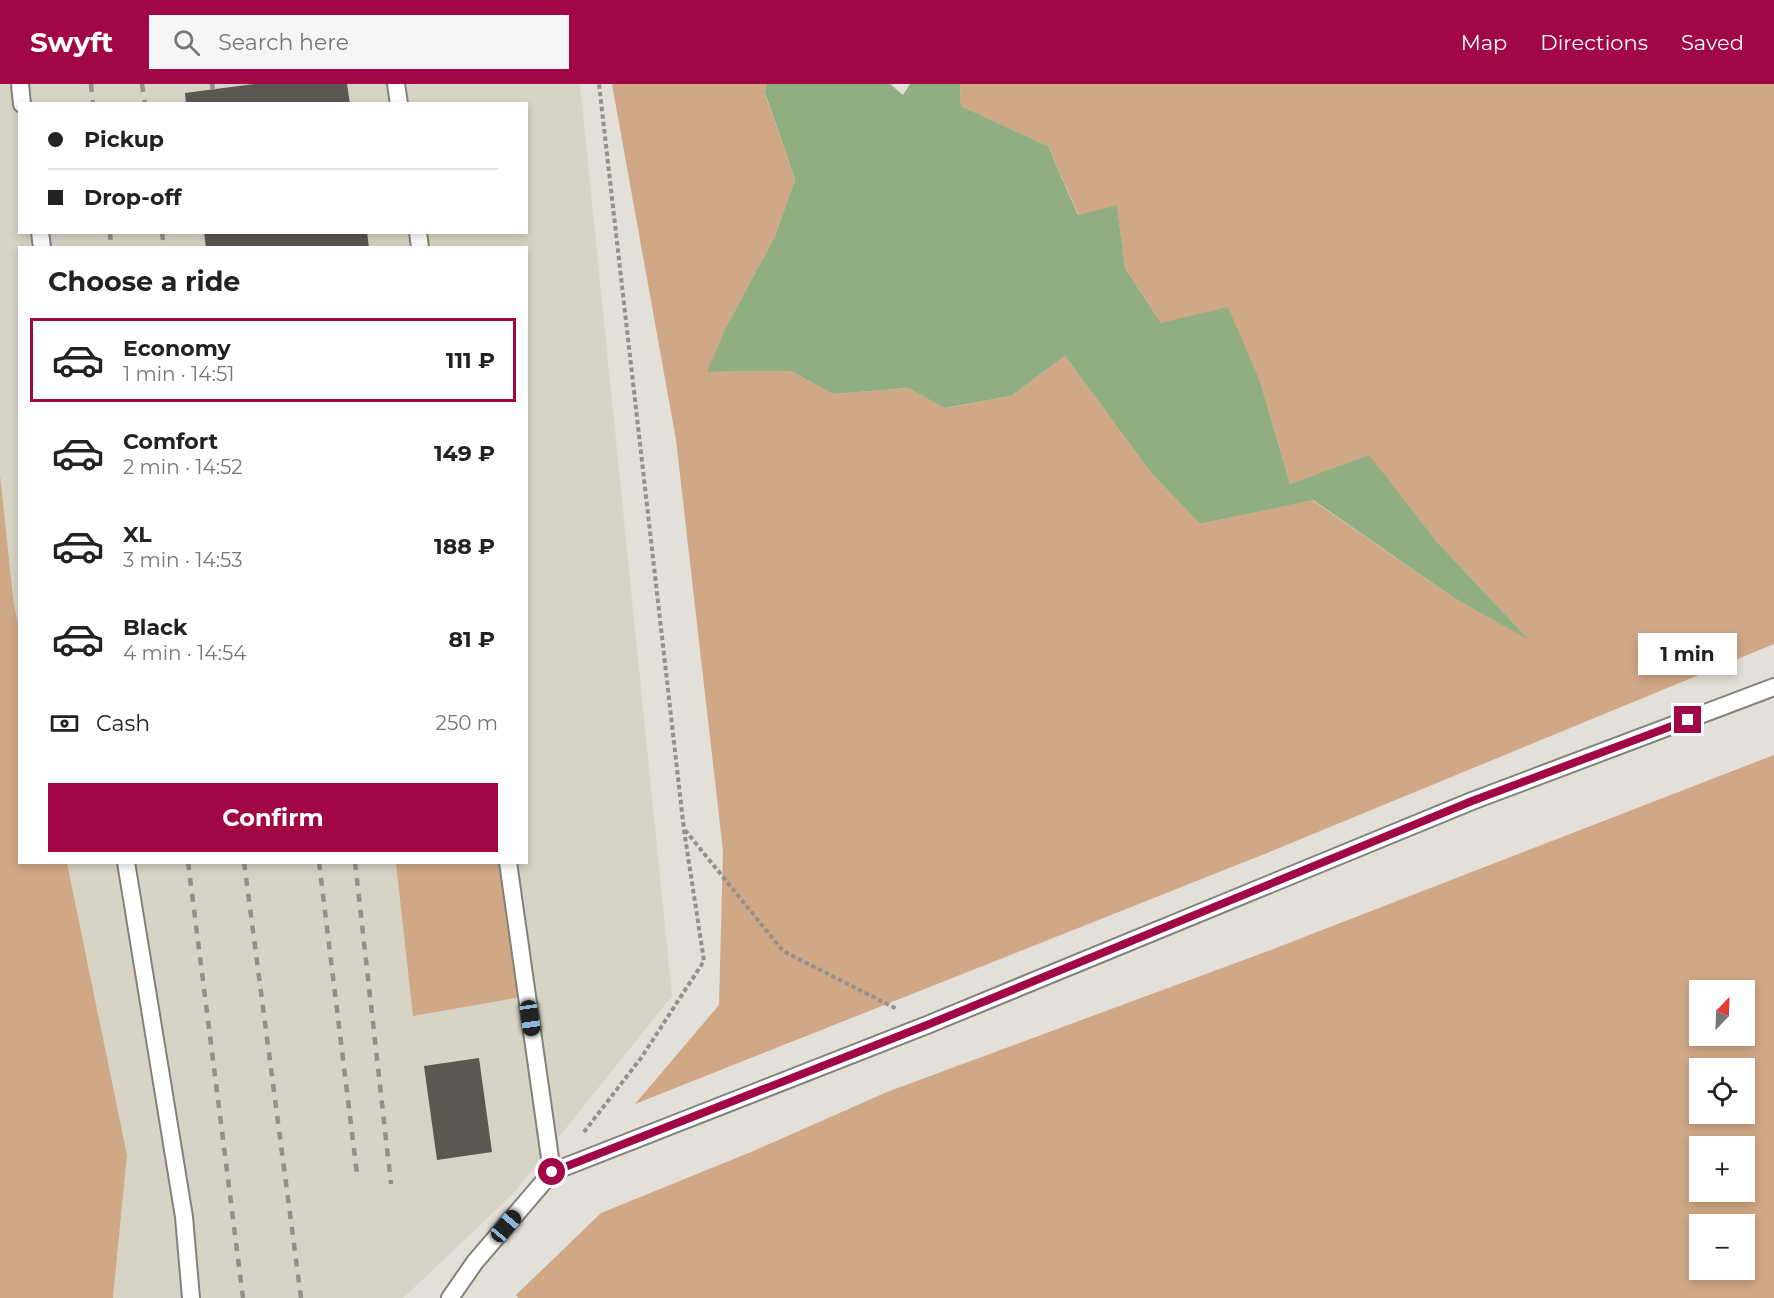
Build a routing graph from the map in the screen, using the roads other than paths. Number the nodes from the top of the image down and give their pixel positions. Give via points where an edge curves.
1 (20, 84) edge
2 (396, 84) edge
3 (22, 102) edge
4 (399, 102) edge
5 (1774, 687) edge
6 (126, 864) edge
7 (508, 864) edge
8 (552, 1172) junction
9 (191, 1298) edge
10 (450, 1298) edge

1 - 3 lane
2 - 4 lane
5 - 8 lane via 1472,801 927,1025
6 - 9 lane via 184,1217
7 - 8 lane
8 - 10 lane via 475,1262

